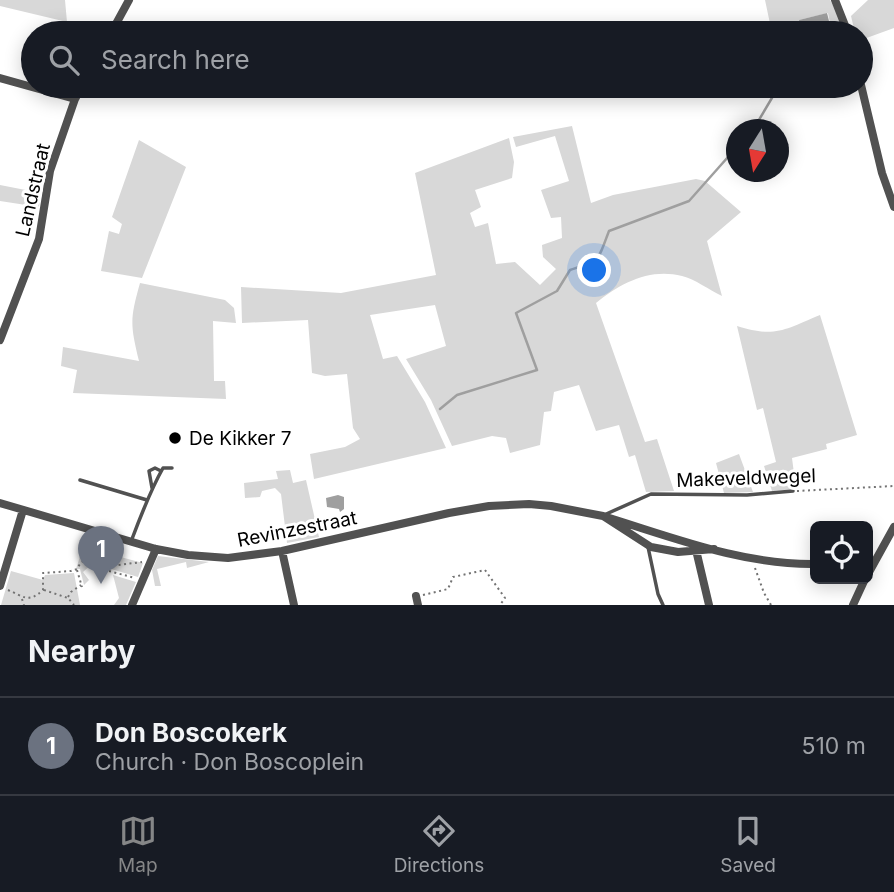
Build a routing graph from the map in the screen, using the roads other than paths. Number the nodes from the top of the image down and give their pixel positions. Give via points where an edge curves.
1 (129, 0) edge
2 (835, 0) edge
3 (118, 21) edge
4 (843, 21) edge
5 (0, 78) edge
6 (21, 84) edge
7 (68, 98) edge
8 (864, 98) edge
9 (75, 100) joint
10 (894, 207) edge
11 (0, 340) edge
12 (172, 468) dead end
13 (161, 471) junction
14 (80, 480) dead end
15 (152, 488) junction
16 (793, 491) road end
17 (146, 500) junction
18 (0, 503) edge
19 (23, 510) junction
20 (603, 516) junction
21 (894, 527) edge
22 (131, 541) junction
23 (648, 545) junction
24 (156, 549) junction
25 (714, 549) junction
26 (696, 550) junction
27 (282, 551) junction
28 (873, 559) edge
29 (810, 564) edge
30 (863, 584) edge
31 (0, 587) edge
32 (132, 605) edge
33 (294, 605) edge
34 (663, 605) edge
35 (709, 605) edge
36 (853, 605) edge

1 - 3 street
2 - 4 street
5 - 6 street
7 - 9 street
8 - 10 street
9 - 11 street, Landstraat via 50,170 39,239
12 - 13 lane
13 - 15 lane
13 - 15 lane via 149,471
14 - 17 lane
15 - 17 lane
16 - 20 lane, Makeveldwegel via 728,496 651,494
17 - 22 lane
18 - 19 street, Revinzestraat
19 - 22 street, Revinzestraat
19 - 31 street
20 - 23 street, Revinzestraat
20 - 25 street, Revinzestraat
20 - 27 street, Revinzestraat via 529,504 489,506
21 - 28 street
22 - 24 street, Revinzestraat
23 - 26 street, Revinzestraat via 678,552
23 - 34 lane
24 - 27 street, Revinzestraat via 228,558
24 - 32 street
25 - 26 street, Revinzestraat
25 - 29 street, Revinzestraat via 753,560
26 - 35 street
27 - 33 street
30 - 36 street

